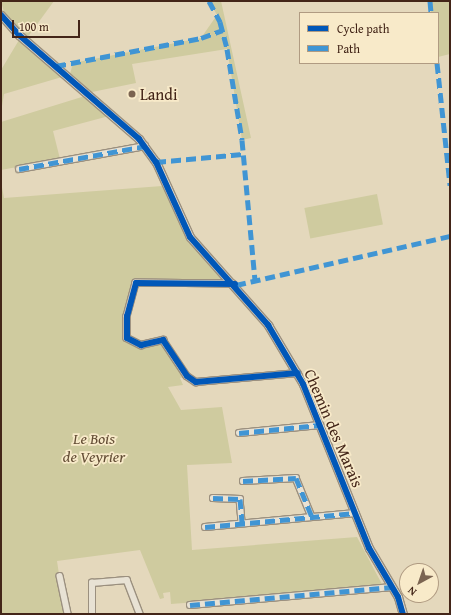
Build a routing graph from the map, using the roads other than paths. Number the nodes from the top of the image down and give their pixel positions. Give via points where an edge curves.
1 (1, 15) edge
2 (145, 146) junction
3 (19, 169) dead end
4 (235, 284) junction
5 (298, 373) junction
6 (320, 424) junction
7 (239, 433) dead end
8 (243, 481) dead end
9 (213, 498) dead end
10 (355, 513) junction
11 (312, 517) junction
12 (242, 523) junction
13 (204, 527) dead end
14 (60, 576) dead end
15 (392, 587) junction
16 (190, 604) dead end
17 (68, 614) edge
18 (92, 614) edge
19 (140, 614) edge
20 (403, 614) edge

1 - 2 street, Chemin des Marais
2 - 3 street
2 - 4 street, Chemin des Marais via 185,230
4 - 5 street, Chemin des Marais via 268,325
4 - 5 street via 139,282 133,286 127,338 141,345 163,340 188,380 199,382
5 - 6 street, Chemin des Marais
6 - 7 street, Chemin des Marais
6 - 10 street, Chemin des Marais
8 - 11 street via 296,478
9 - 12 street via 240,499
10 - 11 street
10 - 15 street, Chemin des Marais via 371,553
11 - 12 street
12 - 13 street
14 - 17 street
15 - 16 street
15 - 20 street, Chemin des Marais
18 - 19 street via 92,583 127,580

